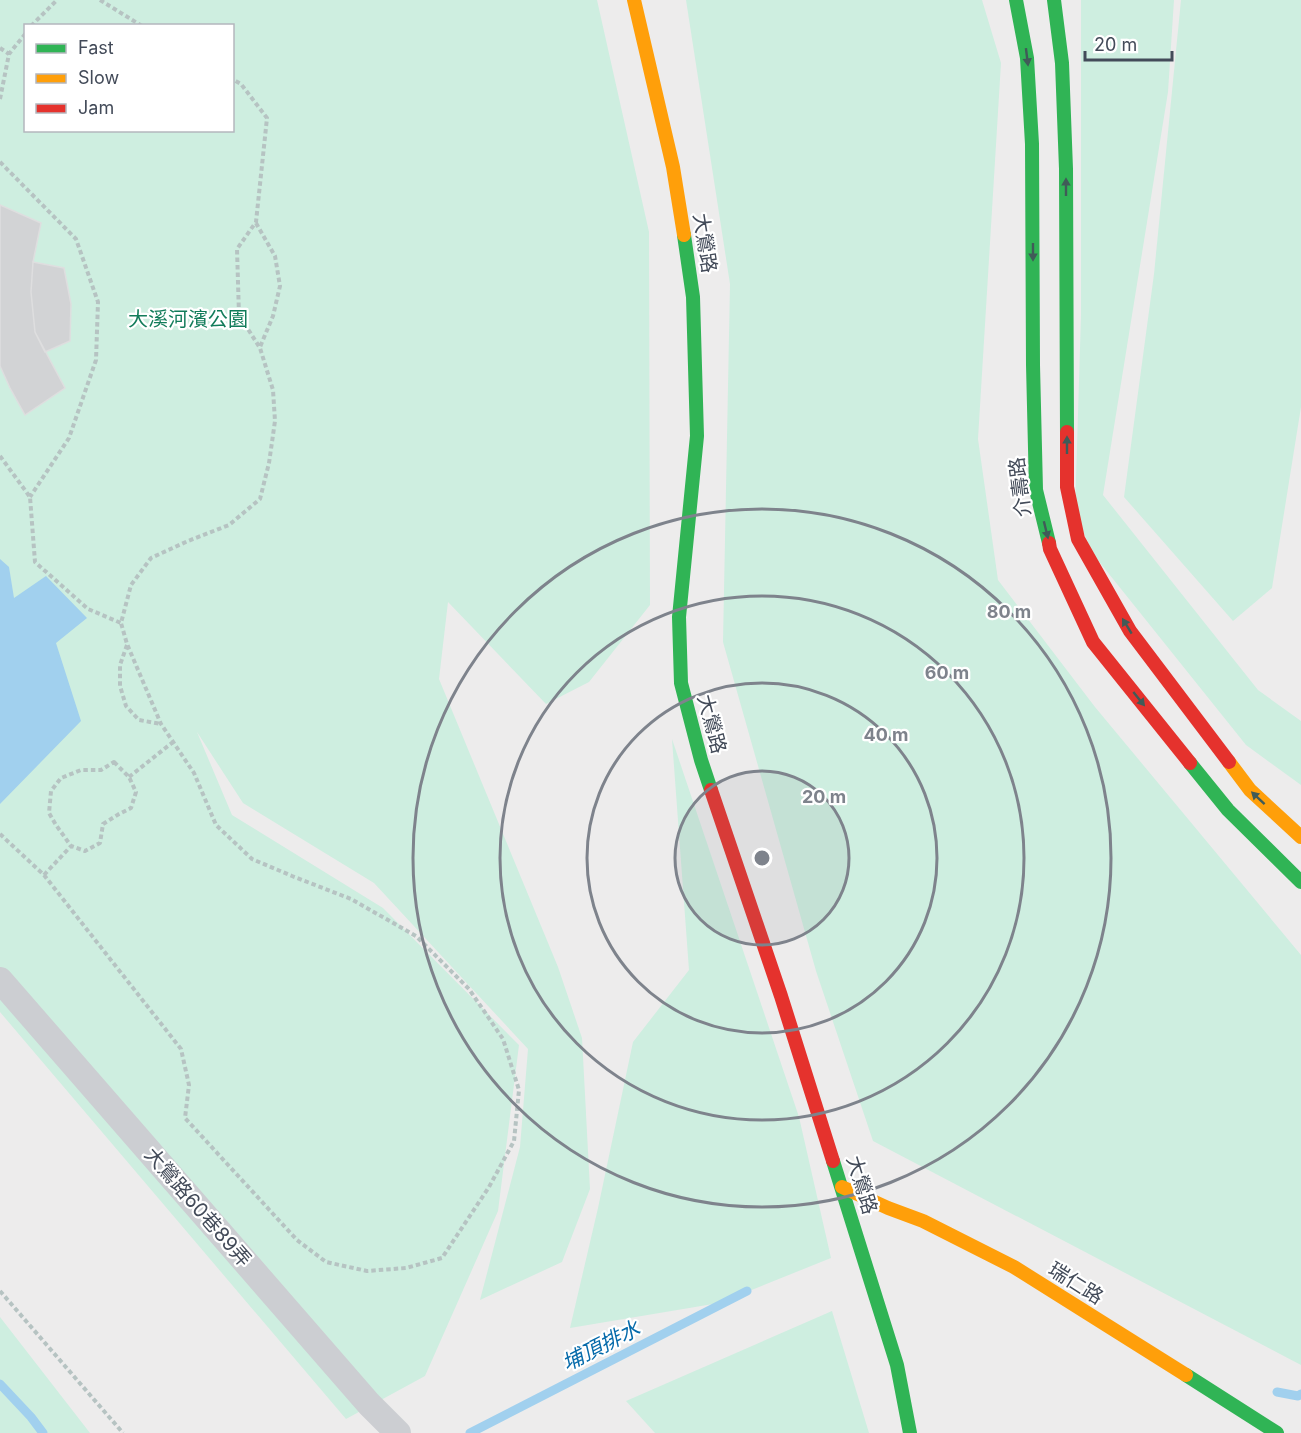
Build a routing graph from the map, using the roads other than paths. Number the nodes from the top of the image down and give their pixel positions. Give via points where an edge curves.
1 (634, 0) edge
2 (1016, 0) edge
3 (1054, 0) edge
4 (1301, 837) edge
5 (1301, 882) edge
6 (0, 980) edge
7 (842, 1187) junction
8 (398, 1433) edge
9 (910, 1433) edge
10 (1277, 1433) edge

1 - 7 street, 大鶯路 via 672,167 693,297 697,436 679,616 681,683 701,760
2 -> 5 street, 介壽路 via 1028,58 1032,144 1036,490 1050,549 1093,642 1228,810
4 -> 3 street via 1250,790 1130,631 1078,539 1067,487 1066,169 1062,63
6 - 8 street, 大鶯路60巷89弄
7 - 9 street, 大鶯路 via 897,1365
7 - 10 street, 瑞仁路 via 923,1221 1014,1268

